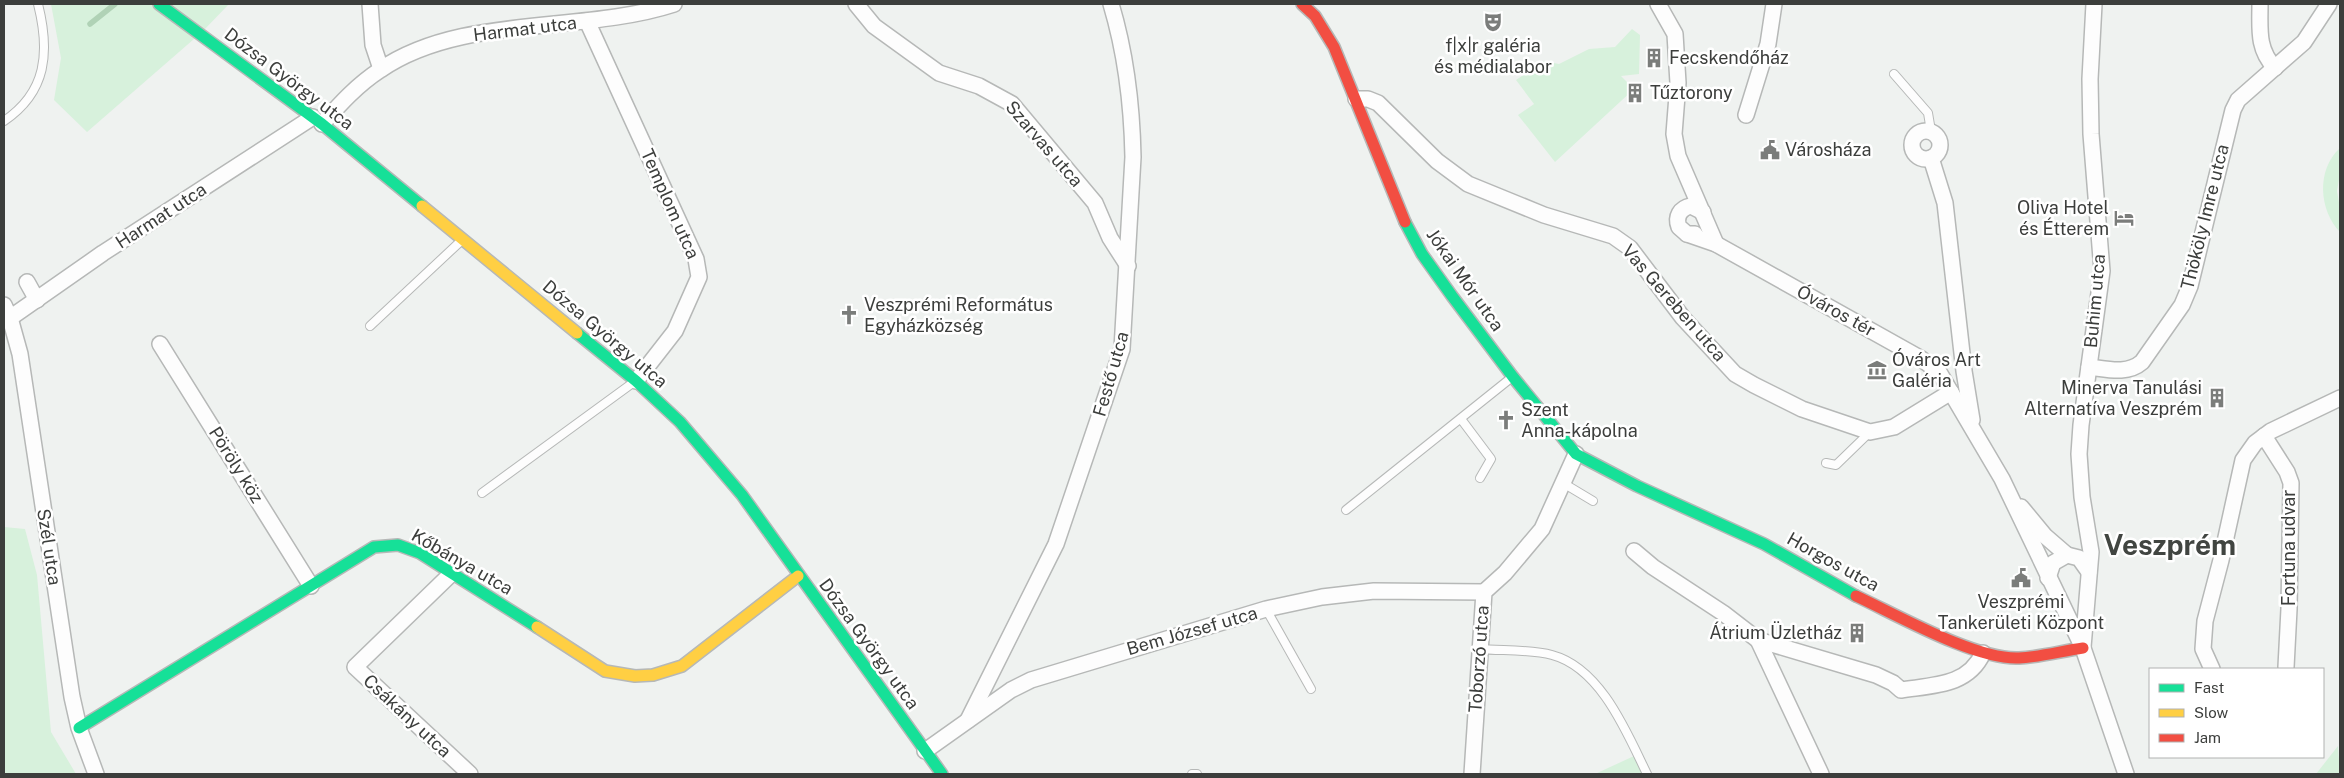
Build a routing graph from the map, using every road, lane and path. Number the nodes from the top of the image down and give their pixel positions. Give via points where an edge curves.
1 (38, 4) edge
2 (159, 4) edge
3 (370, 4) edge
4 (674, 4) edge
5 (856, 4) edge
6 (1111, 4) edge
7 (1302, 4) edge
8 (1658, 4) edge
9 (1774, 4) edge
10 (2094, 4) edge
11 (2260, 4) edge
12 (2329, 4) edge
13 (587, 21) junction
14 (381, 69) junction
15 (2270, 73) junction
16 (1894, 74) dead end
17 (1356, 98) junction
18 (1746, 115) dead end
19 (4, 121) edge
20 (318, 121) junction
21 (1931, 131) junction
22 (1931, 158) junction
23 (1705, 216) junction
24 (1687, 234) junction
25 (464, 238) junction
26 (1716, 244) junction
27 (1128, 266) junction
28 (27, 282) dead end
29 (37, 300) junction
30 (7, 311) edge
31 (370, 326) dead end
32 (160, 344) dead end
33 (2089, 367) junction
34 (1513, 377) junction
35 (636, 381) junction
36 (1951, 392) junction
37 (2340, 398) edge
38 (1460, 419) junction
39 (1975, 431) junction
40 (1870, 432) junction
41 (2264, 436) junction
42 (1576, 454) junction
43 (1826, 463) dead end
44 (1480, 478) dead end
45 (2002, 479) junction
46 (1563, 483) junction
47 (482, 493) dead end
48 (1593, 501) dead end
49 (1346, 510) dead end
50 (1634, 551) dead end
51 (2067, 555) junction
52 (2089, 572) junction
53 (451, 574) junction
54 (798, 576) junction
55 (2048, 578) junction
56 (311, 586) junction
57 (1484, 592) junction
58 (1266, 609) junction
59 (1758, 640) junction
60 (2083, 648) junction
61 (1480, 649) junction
62 (1983, 653) junction
63 (2286, 667) dead end
64 (2212, 668) edge
65 (1311, 689) dead end
66 (968, 720) junction
67 (79, 728) junction
68 (925, 751) junction
69 (937, 773) edge
70 (96, 774) edge
71 (470, 774) edge
72 (1192, 774) edge
73 (1197, 774) edge
74 (1472, 774) edge
75 (1647, 774) edge
76 (1821, 774) edge
77 (2126, 774) edge

1 - 19 lane via 45,50 41,75 33,94 18,112
2 - 20 street, Dózsa György utca
3 - 14 street via 373,45
4 - 13 street, Harmat utca
5 - 27 street, Szarvas utca via 874,26 939,73 979,86 1012,104 1095,203 1110,238
6 - 27 street, Festő utca via 1130,89
7 - 17 street, Jókai Mór utca via 1315,16 1334,48
8 - 23 street via 1675,34 1678,83 1674,134 1678,156
9 - 18 street via 1768,44
10 - 33 street, Buhim utca via 2091,134 2102,272
11 - 15 street via 2260,40
12 - 15 street via 2304,42
13 - 14 street, Harmat utca via 447,40 427,46
13 - 35 street, Templom utca via 696,259 699,277 675,331
14 - 20 street, Harmat utca
15 - 33 street, Thököly Imre utca via 2238,100 2233,110 2190,286 2182,304 2135,368
16 - 21 lane via 1928,113
17 - 34 street, Jókai Mór utca via 1408,228 1422,254
17 - 40 street, Vas Gereben utca via 1368,98 1378,103 1437,161 1468,184 1544,215 1613,236 1630,248 1683,318 1736,374 1802,409
20 - 25 street, Dózsa György utca
20 - 29 street, Harmat utca via 104,253
21 - 22 street via 1938,136 1940,145 1938,153
21 - 22 street via 1921,132 1912,143 1917,156
22 - 39 street via 1945,203 1964,371
23 - 24 street via 1700,232
23 - 24 street via 1691,206 1682,209 1678,223
23 - 26 street
24 - 26 street, Óváros tér
25 - 31 lane
25 - 35 street, Dózsa György utca
26 - 36 street, Óváros tér via 1920,358 1939,372
27 - 66 street, Festő utca via 1122,349 1056,544
28 - 29 street
29 - 30 street, Harmat utca
30 - 67 street, Szél utca via 20,354
32 - 56 street, Pöröly köz
33 - 52 street, Buhim utca via 2079,454 2082,497 2090,538
34 - 38 lane
34 - 42 street, Jókai Mór utca
35 - 47 lane
35 - 54 street, Dózsa György utca via 680,422 710,456
36 - 39 street, Óváros tér
36 - 40 street via 1894,427
37 - 41 street
38 - 44 lane via 1491,459
38 - 49 lane
39 - 45 street, Óváros tér
40 - 43 lane via 1836,465
41 - 63 street, Fortuna udvar via 2287,472 2290,484 2290,599
41 - 64 street via 2243,460 2222,560 2205,621 2203,649
42 - 46 street, Toborzó utca
42 - 62 street, Horgos utca via 1637,486 1764,544 1855,596
45 - 51 street via 2046,536
45 - 55 street
46 - 48 lane
46 - 57 street, Toborzó utca via 1542,528 1505,573
50 - 59 street
51 - 52 street via 2079,558
51 - 55 street via 2053,563
52 - 60 street, Buhim utca
53 - 54 street, Kőbánya utca via 605,671 629,677 665,673 682,666
53 - 56 street, Kőbánya utca via 408,547 391,543 374,547
53 - 71 street, Csákány utca via 355,667
54 - 68 street, Dózsa György utca
55 - 60 street
56 - 67 street, Kőbánya utca
57 - 58 street, Bem József utca via 1374,591 1322,597
57 - 61 street, Toborzó utca
58 - 65 lane
58 - 66 street, Bem József utca via 1043,675 1011,690
59 - 62 street via 1876,675 1901,690 1962,678 1977,666
59 - 76 street
60 - 62 street, Horgos utca via 2018,658
60 - 77 street
61 - 74 street, Toborzó utca
61 - 75 lane via 1551,654 1581,671 1607,698
66 - 68 street, Bem József utca
67 - 70 street, Szél utca
68 - 69 street, Dózsa György utca
72 - 73 lane

